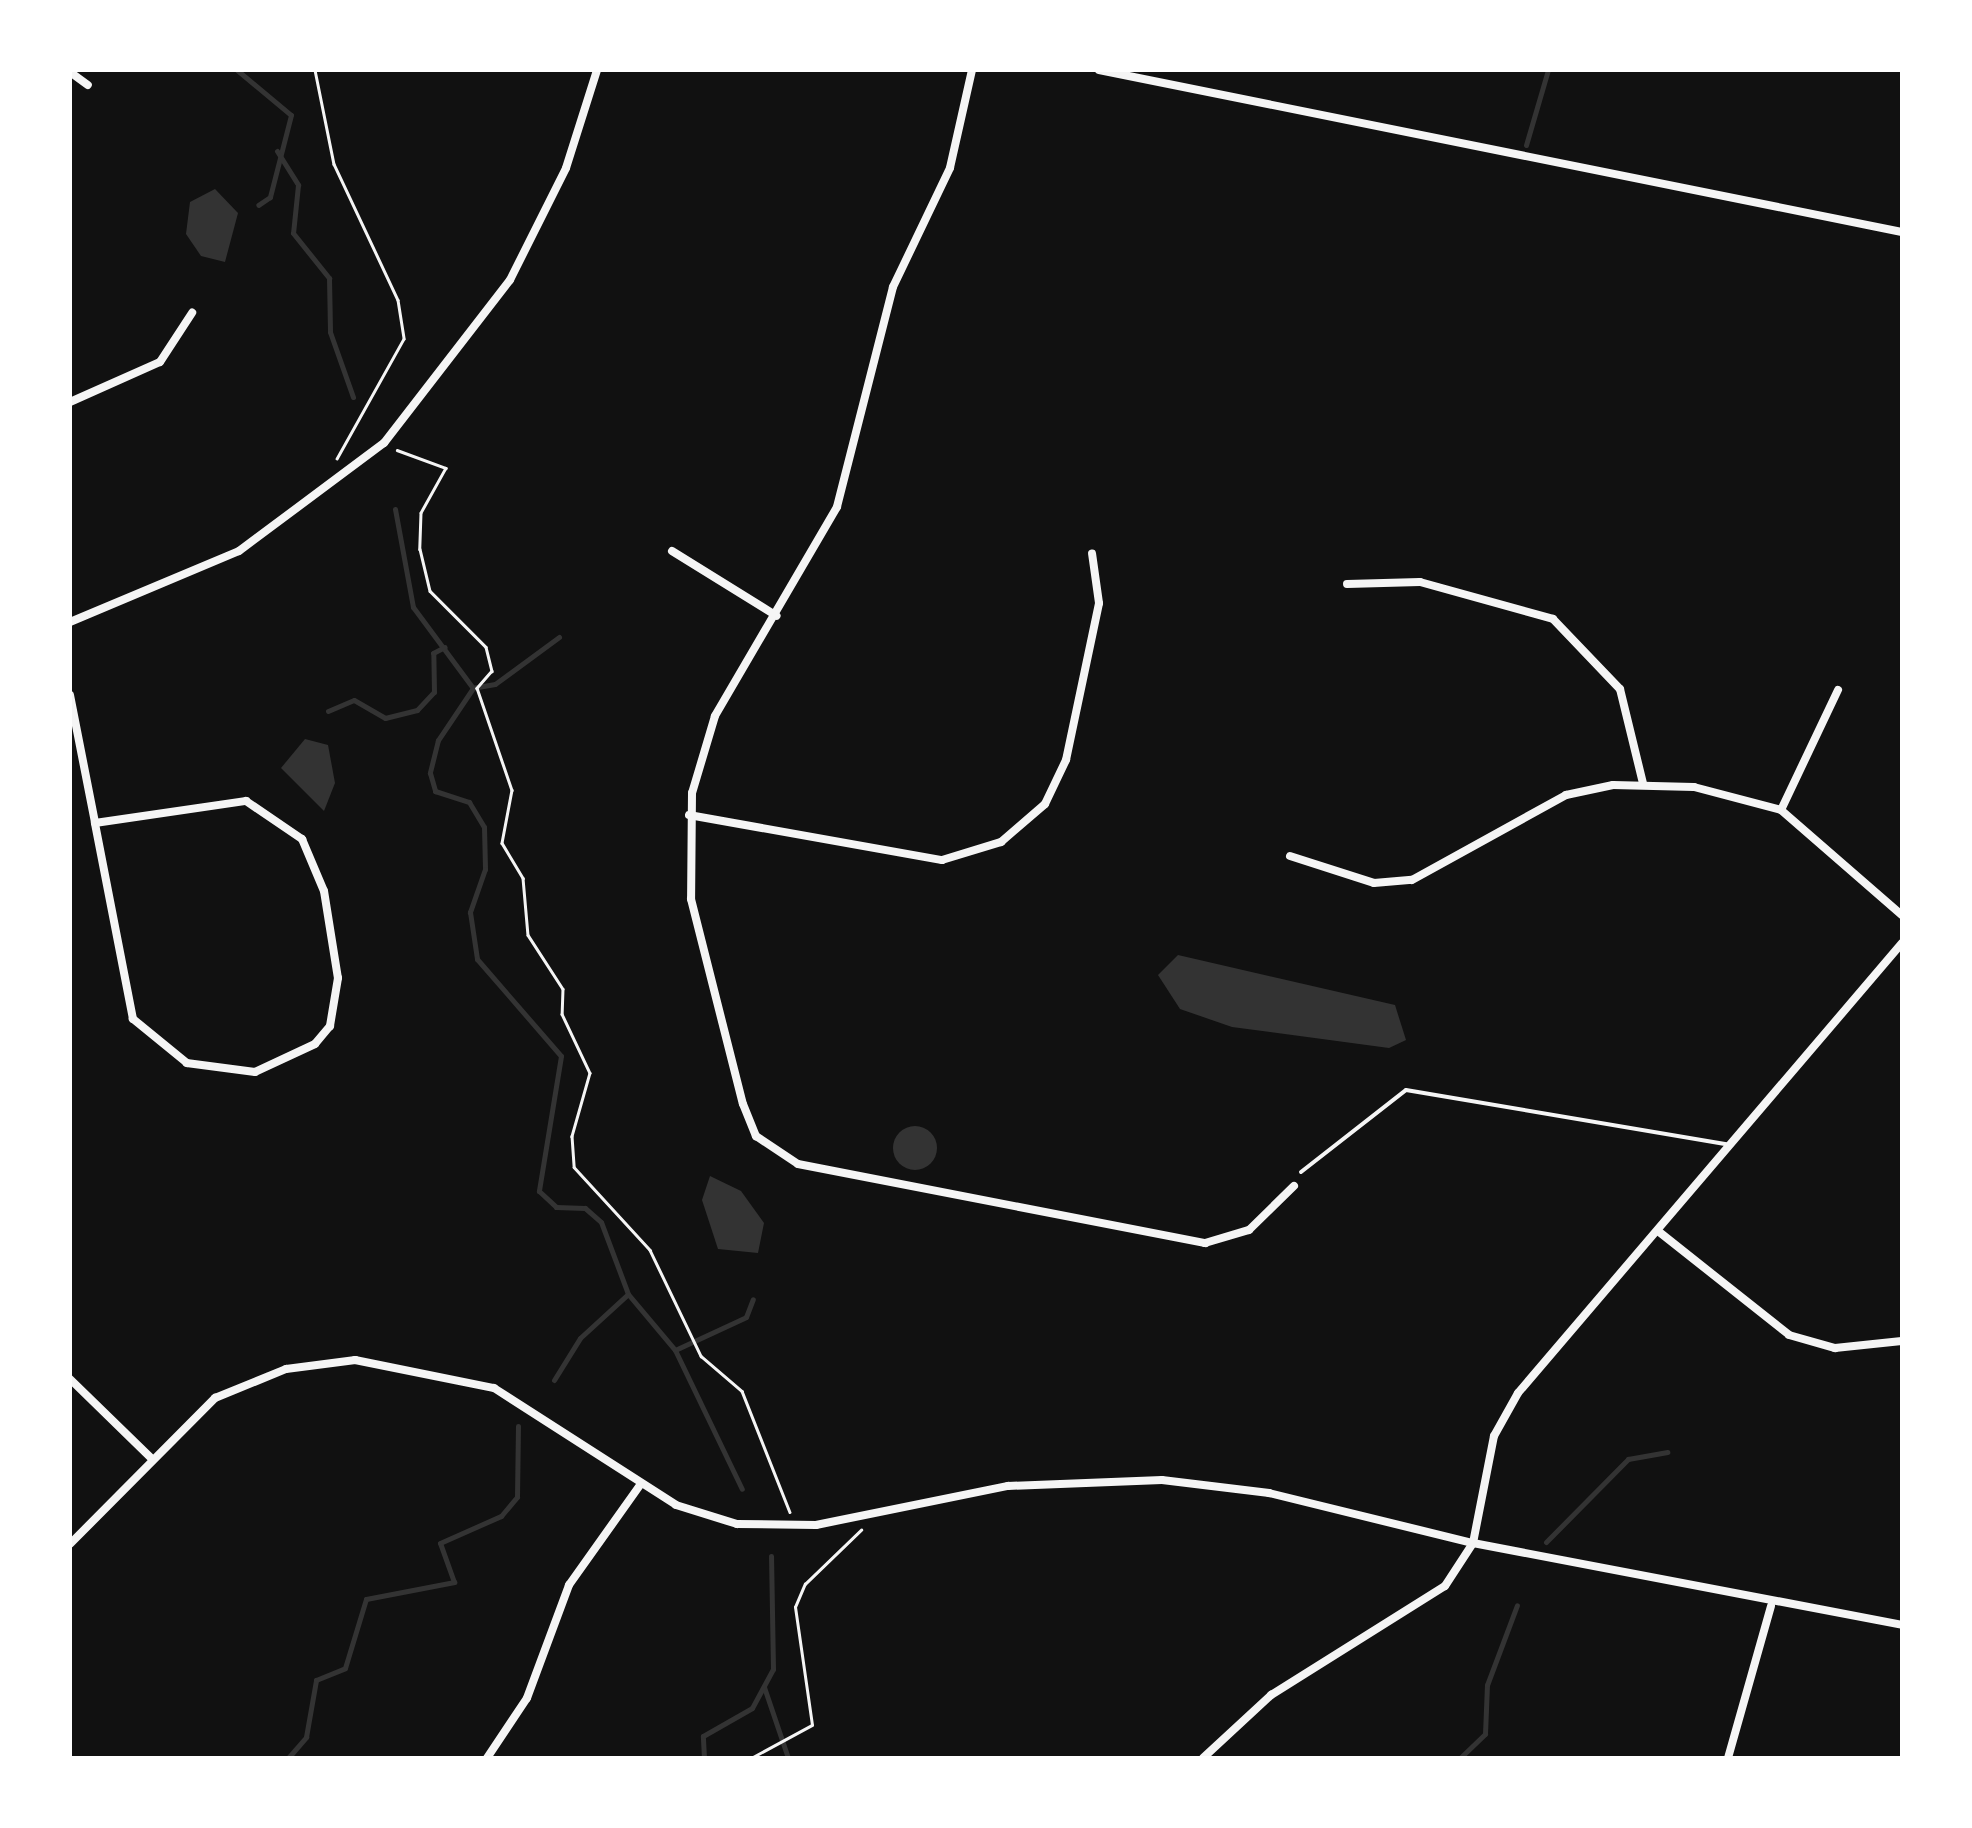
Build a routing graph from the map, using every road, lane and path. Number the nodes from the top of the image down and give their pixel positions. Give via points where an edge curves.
1 (316, 70) edge
2 (597, 70) edge
3 (972, 70) edge
4 (1099, 70) edge
5 (1159, 70) edge
6 (70, 72) edge
7 (1157, 81) junction
8 (88, 85) dead end
9 (1902, 232) edge
10 (192, 313) dead end
11 (70, 402) edge
12 (384, 444) junction
13 (331, 490) junction
14 (672, 551) dead end
15 (1092, 553) dead end
16 (1347, 584) dead end
17 (777, 616) junction
18 (70, 622) edge
19 (1838, 690) dead end
20 (70, 695) edge
21 (1643, 783) junction
22 (1781, 810) junction
23 (689, 814) junction
24 (95, 824) junction
25 (1290, 856) dead end
26 (1902, 916) edge
27 (1902, 943) edge
28 (1731, 1145) junction
29 (1301, 1172) dead end
30 (1294, 1186) dead end
31 (1658, 1231) junction
32 (1902, 1341) edge
33 (70, 1378) edge
34 (150, 1457) junction
35 (640, 1485) junction
36 (870, 1512) junction
37 (796, 1527) junction
38 (1473, 1543) junction
39 (70, 1544) edge
40 (1772, 1606) junction
41 (1902, 1625) edge
42 (487, 1758) edge
43 (750, 1758) edge
44 (1203, 1758) edge
45 (1728, 1758) edge

1 - 13 path via 334,164 398,300 404,339 341,442
2 - 12 street via 566,168 510,280
3 - 17 street via 950,168 892,287 850,471
4 - 7 street
5 - 7 street
6 - 8 street
7 - 9 street
10 - 11 street via 160,362
12 - 13 street
12 - 37 path via 446,468 422,513 420,549 430,591 486,647 492,671 477,688 512,790 502,843 523,878 528,935 563,989 562,1014 590,1074 572,1136 574,1167 650,1250 701,1356 742,1391
13 - 18 street via 200,573
14 - 17 street
15 - 23 street via 1098,603 1066,760 1045,804 1001,842 925,858
16 - 21 street via 1420,582 1553,619 1620,689
17 - 23 street via 715,716
19 - 22 street
20 - 24 street
21 - 22 street
21 - 25 street via 1539,806 1412,880 1374,883
22 - 26 street
23 - 30 street via 695,918 742,1104 767,1148 798,1164 1216,1243 1260,1222
24 - 24 street via 246,800 287,822 324,891 338,978 330,1026 315,1044 280,1068 234,1072 187,1063 148,1040 125,997
27 - 28 street
28 - 29 lane via 1406,1090
28 - 31 street
31 - 32 street via 1789,1335 1835,1348
31 - 38 street via 1504,1415
33 - 34 street
34 - 35 street via 233,1389 286,1369 355,1360 494,1388
34 - 39 street
35 - 37 street via 706,1517
35 - 42 street via 569,1585 527,1698
36 - 37 street
36 - 38 street via 993,1487 1162,1480 1270,1492
36 - 43 path via 796,1607 812,1725
38 - 40 street
38 - 44 street via 1445,1586 1407,1617 1286,1684
40 - 41 street
40 - 45 street

